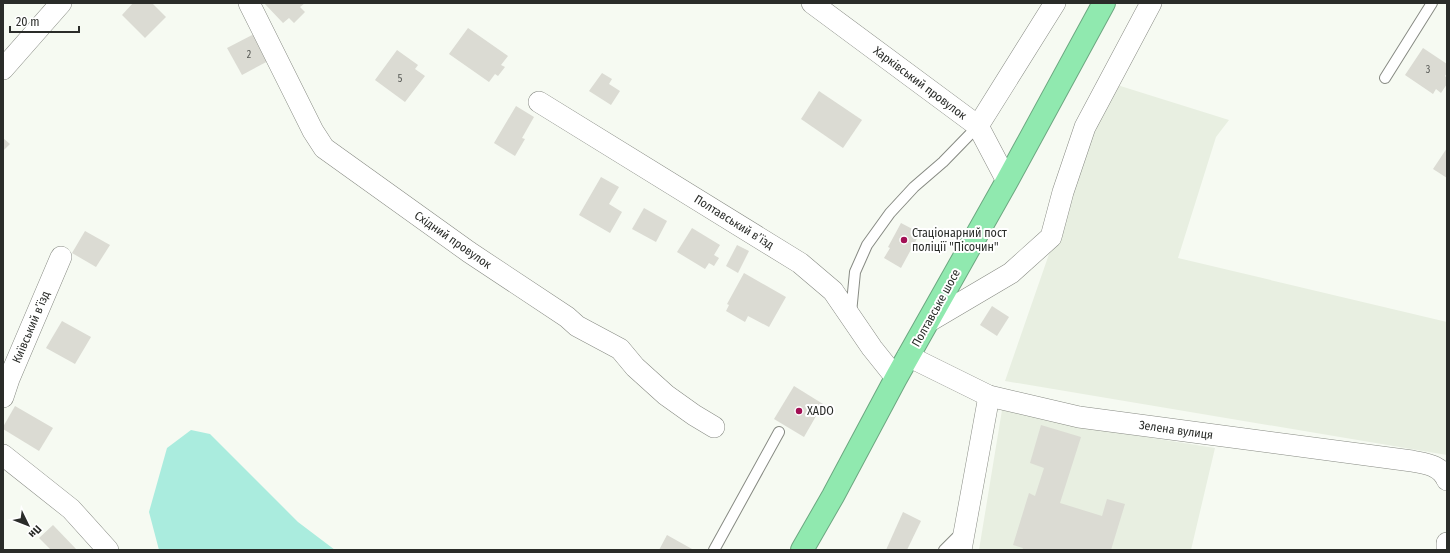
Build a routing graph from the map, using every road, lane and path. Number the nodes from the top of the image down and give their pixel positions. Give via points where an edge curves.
1 (61, 3) edge
2 (249, 3) edge
3 (812, 3) edge
4 (1055, 3) edge
5 (1104, 3) edge
6 (1151, 3) edge
7 (1432, 3) edge
8 (3, 69) edge
9 (1385, 78) dead end
10 (539, 102) dead end
11 (978, 126) junction
12 (1007, 181) junction
13 (61, 257) dead end
14 (850, 316) junction
15 (928, 322) junction
16 (908, 356) junction
17 (896, 378) junction
18 (989, 396) junction
19 (3, 397) edge
20 (714, 427) dead end
21 (779, 432) dead end
22 (3, 455) edge
23 (1447, 480) edge
24 (964, 530) junction
25 (1447, 543) edge
26 (108, 550) edge
27 (714, 550) edge
28 (802, 550) edge
29 (944, 550) edge
30 (961, 550) edge
31 (1447, 550) edge

1 - 8 street
2 - 20 street, Східний провулок via 324,148 577,326 620,349 666,395
3 - 11 street, Харківський провулок
4 - 11 street
5 - 12 highway, Полтавське шосе
6 - 15 street via 1085,127 1051,237 1011,273
7 - 9 lane
10 - 14 street, Полтавський в’їзд via 800,263 833,291
11 - 12 street, Харківський провулок
11 - 14 lane via 914,187 890,213 867,245 855,272
12 - 15 highway, Полтавське шосе
13 - 19 street, Київський в’їзд
14 - 17 street, Полтавський в’їзд
15 - 16 highway, Полтавське шосе
16 - 17 highway, Полтавське шосе
16 - 18 street, Зелена вулиця
17 - 28 highway, Полтавське шосе
18 - 23 street, Зелена вулиця via 1079,417 1412,461 1438,468
18 - 24 street
21 - 27 lane
22 - 26 street via 71,509
24 - 29 lane
24 - 30 street
25 - 31 street

